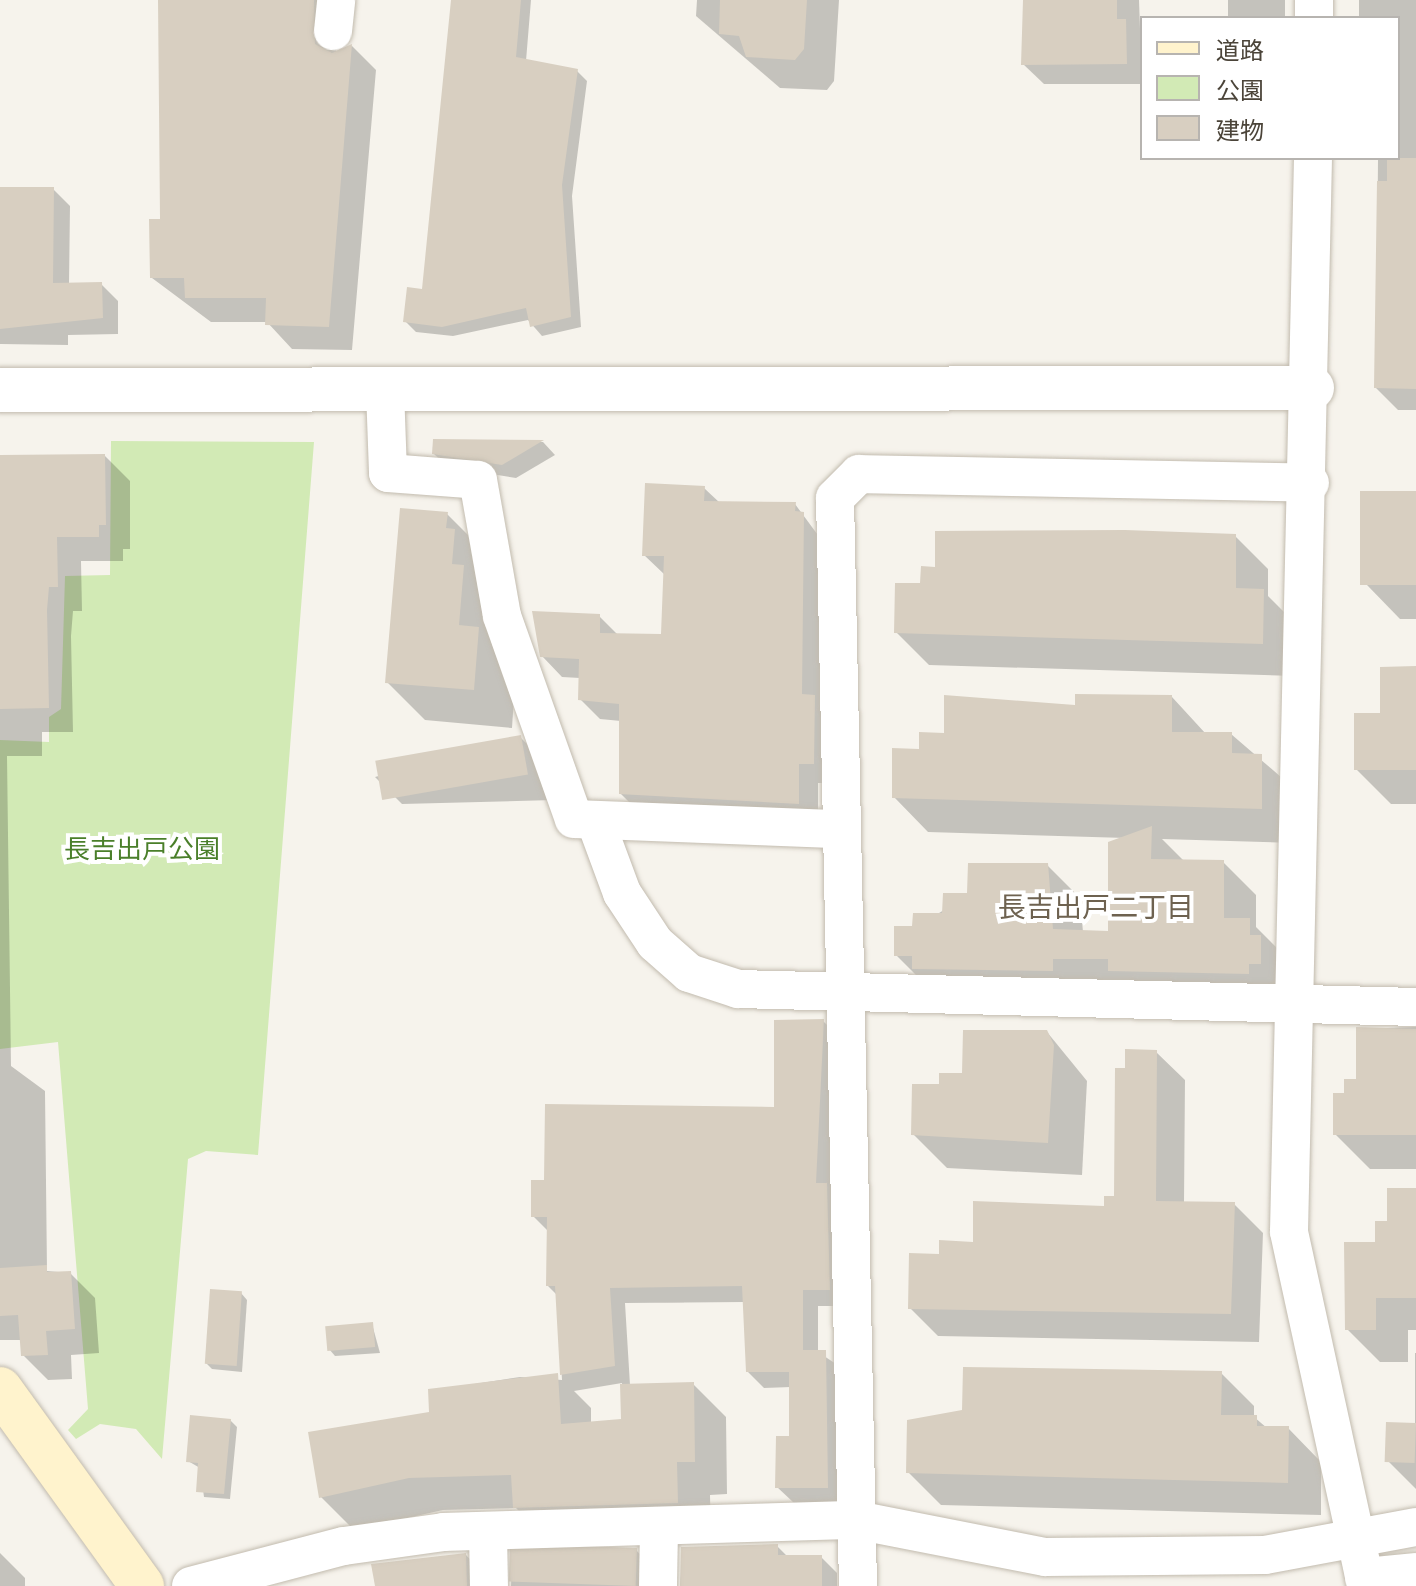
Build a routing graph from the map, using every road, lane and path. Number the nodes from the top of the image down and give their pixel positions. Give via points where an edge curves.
1 (1313, 160) edge
2 (1312, 388) junction
3 (0, 390) edge
4 (385, 390) junction
5 (1310, 483) junction
6 (595, 820) junction
7 (840, 829) junction
8 (850, 997) junction
9 (1416, 1007) edge
10 (1290, 1008) junction
11 (0, 1389) edge
12 (856, 1520) junction
13 (659, 1526) junction
14 (1416, 1527) edge
15 (488, 1531) junction
16 (1353, 1538) junction
17 (1416, 1572) edge
18 (1365, 1582) edge
19 (142, 1586) edge
20 (191, 1586) edge
21 (489, 1586) edge
22 (658, 1586) edge
23 (858, 1586) edge

1 - 2 street
2 - 4 street
2 - 5 street
3 - 4 street
4 - 6 street via 388,473 478,480 507,631 574,819
5 - 7 street via 859,474 846,480 835,498
5 - 10 street
6 - 7 street
6 - 8 street via 622,893 655,943 689,973 738,989
7 - 8 street
8 - 10 street
8 - 12 street
9 - 10 street
10 - 16 street via 1289,1232
11 - 19 main road
12 - 13 street
12 - 16 street via 1045,1557 1265,1555
12 - 23 street
13 - 15 street
13 - 22 street
14 - 16 street
15 - 20 street via 344,1546
15 - 21 street
16 - 18 street
17 - 18 street

